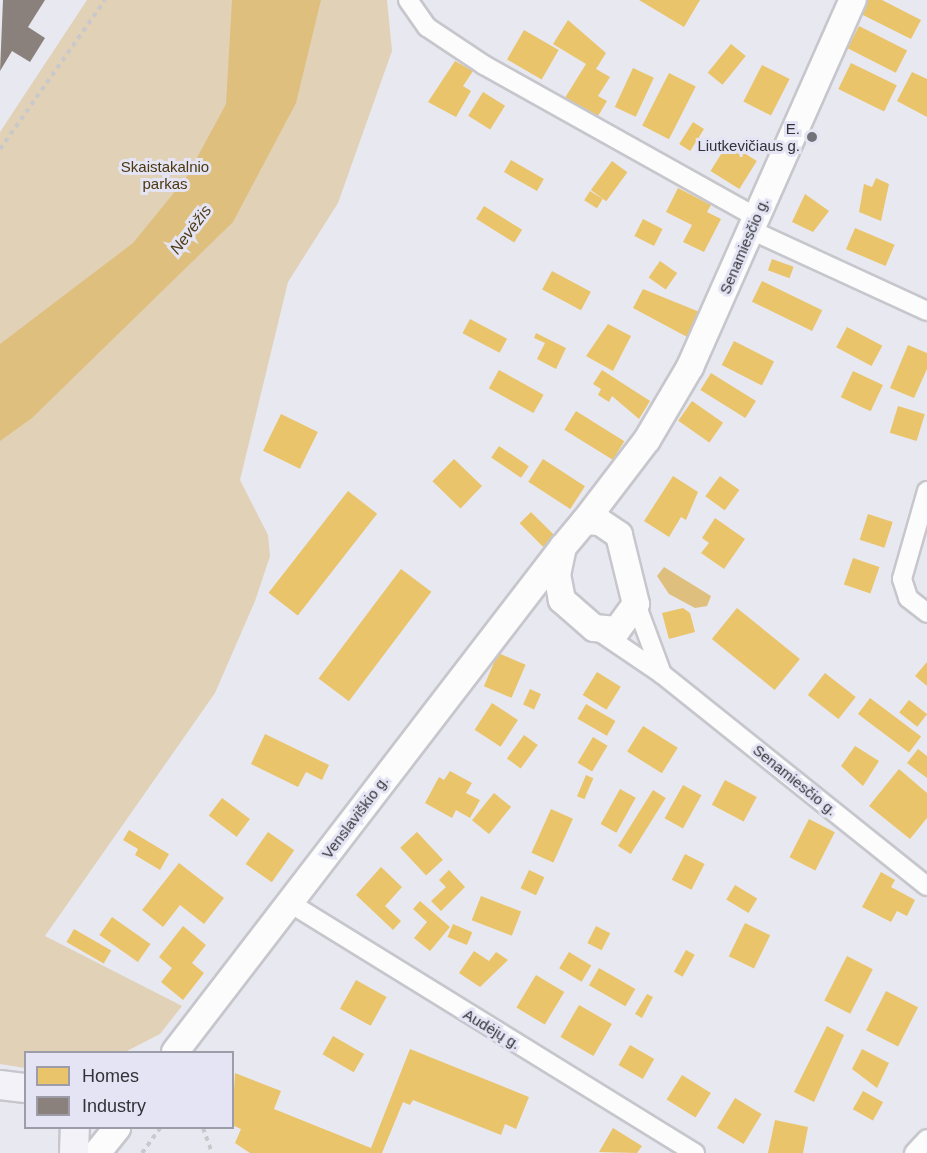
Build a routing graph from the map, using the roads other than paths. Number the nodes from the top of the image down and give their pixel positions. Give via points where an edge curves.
1 (408, 0) edge
2 (853, 0) edge
3 (754, 223) junction
4 (927, 311) edge
5 (617, 483) junction
6 (927, 490) edge
7 (585, 521) junction
8 (619, 535) junction
9 (563, 547) junction
10 (522, 599) junction
11 (561, 600) junction
12 (636, 604) junction
13 (927, 613) edge
14 (594, 628) junction
15 (662, 674) junction
16 (927, 886) edge
17 (290, 903) junction
18 (182, 1044) edge
19 (166, 1051) edge
20 (0, 1084) edge
21 (24, 1088) edge
22 (75, 1129) edge
23 (116, 1129) edge
24 (927, 1139) edge
25 (74, 1153) edge
26 (97, 1153) edge
27 (695, 1153) edge
28 (914, 1153) edge

1 - 3 street via 427,27 484,65
2 - 3 main road, Senamiesčio g.
3 - 4 street
3 - 5 main road, Senamiesčio g. via 690,368
5 - 7 main road, Senamiesčio g.
5 - 8 main road
6 - 13 street via 902,579 908,598
7 - 8 main road via 600,522
7 - 9 main road
8 - 12 main road
9 - 10 main road, Venslaviškio g.
9 - 11 main road via 557,575
10 - 11 main road
10 - 17 main road, Venslaviškio g.
11 - 14 main road
12 - 14 main road via 624,626
12 - 15 street
14 - 15 street, Senamiesčio g.
15 - 16 street, Senamiesčio g.
17 - 18 main road, Venslaviškio g.
17 - 27 street, Audėjų g.
18 - 19 main road, Venslaviškio g.
20 - 21 main road
22 - 25 main road
23 - 26 main road
24 - 28 street

